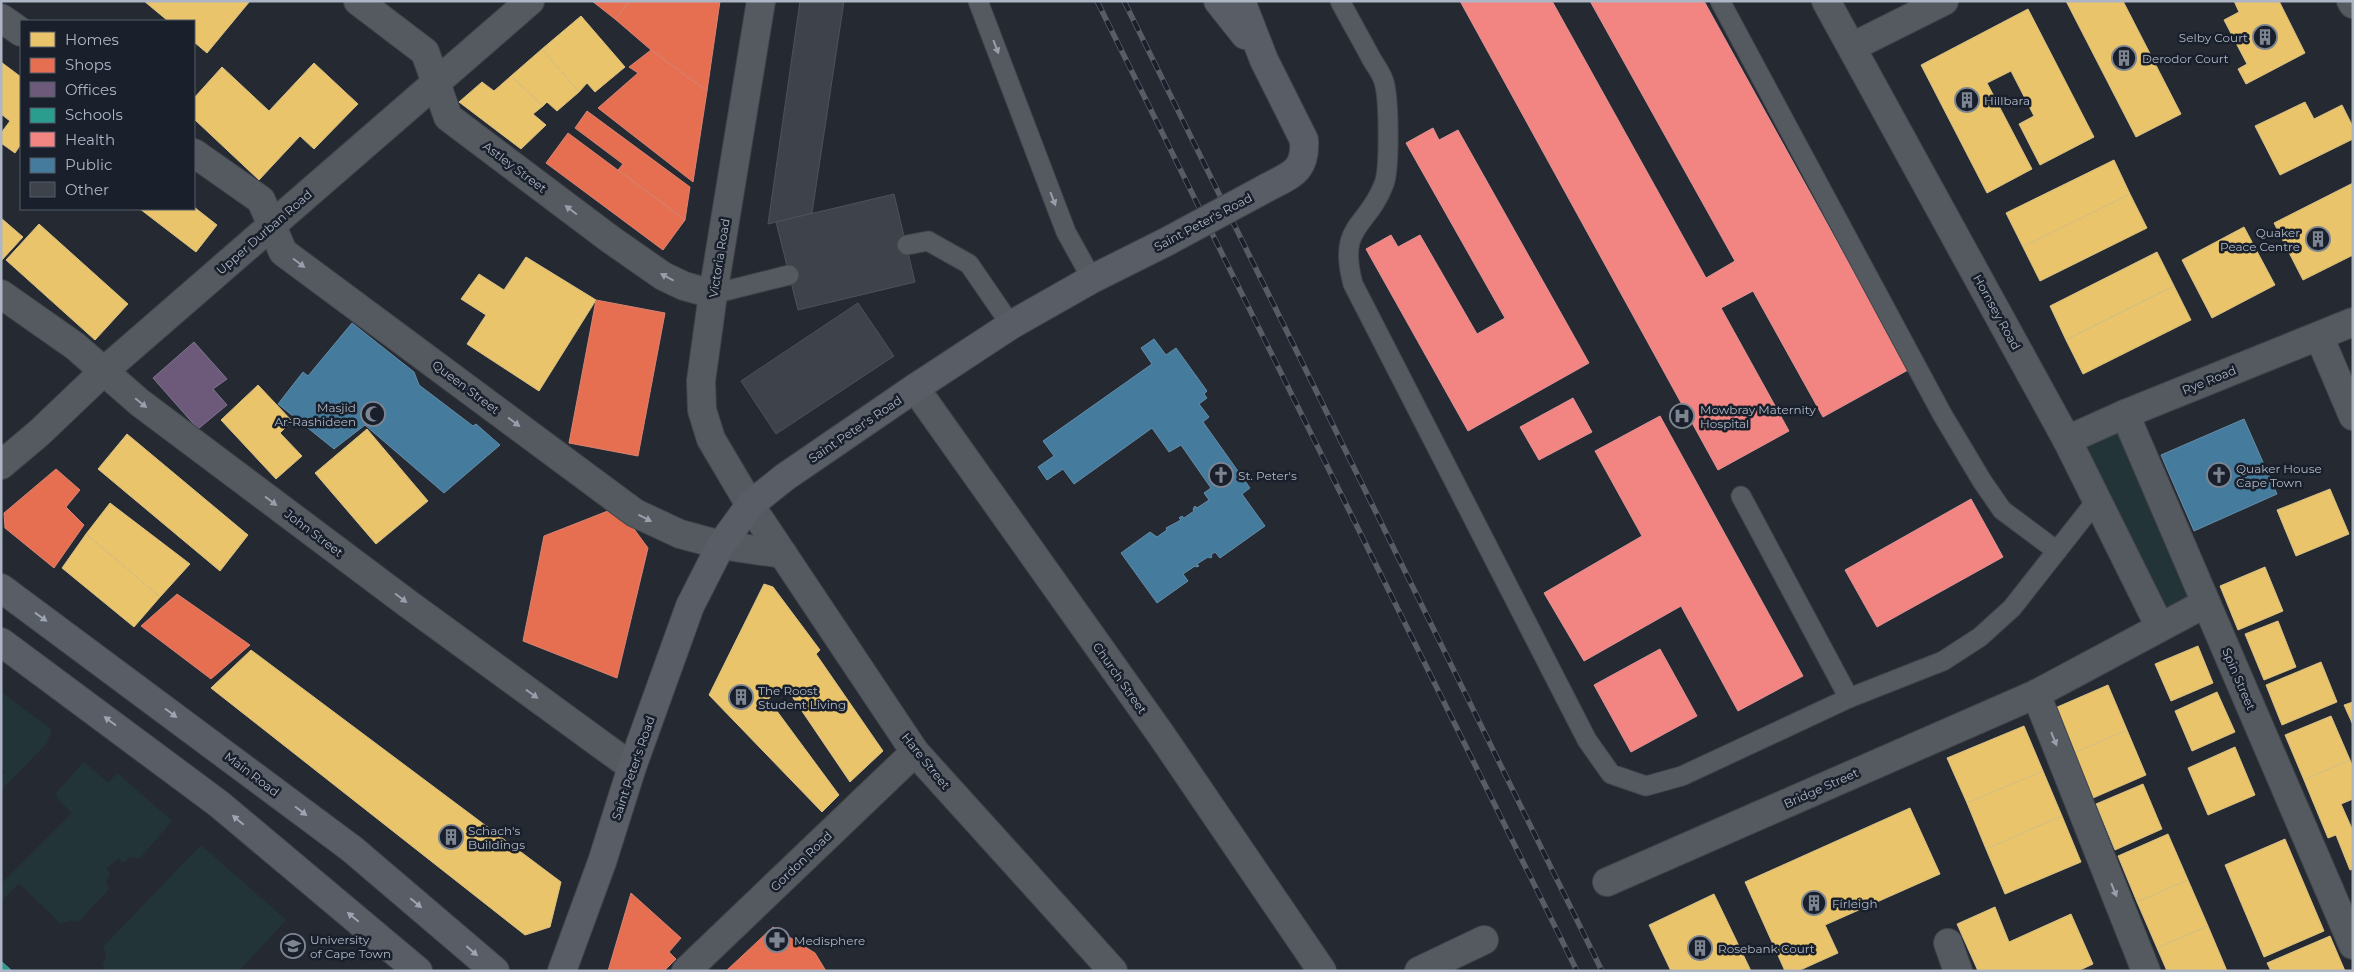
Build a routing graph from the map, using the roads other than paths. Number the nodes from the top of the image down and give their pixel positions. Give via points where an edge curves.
1 (358, 1) edge
2 (530, 1) edge
3 (761, 1) edge
4 (978, 1) edge
5 (1218, 1) edge
6 (1241, 1) edge
7 (1340, 1) edge
8 (1720, 1) edge
9 (1826, 1) edge
10 (1944, 1) edge
11 (1, 18) edge
12 (20, 31) edge
13 (1852, 47) junction
14 (1264, 60) junction
15 (437, 84) junction
16 (195, 153) edge
17 (272, 225) junction
18 (907, 245) dead end
19 (789, 275) dead end
20 (1092, 279) junction
21 (1, 294) edge
22 (712, 294) junction
23 (2353, 322) edge
24 (1011, 325) junction
25 (2319, 336) junction
26 (104, 371) junction
27 (915, 388) junction
28 (2125, 414) junction
29 (2353, 416) edge
30 (2066, 440) junction
31 (1, 466) edge
32 (1741, 496) dead end
33 (2096, 500) junction
34 (750, 505) junction
35 (721, 545) junction
36 (2057, 550) junction
37 (783, 554) junction
38 (1, 588) edge
39 (2206, 603) junction
40 (2160, 627) junction
41 (1, 642) edge
42 (2036, 694) junction
43 (1849, 698) junction
44 (915, 752) junction
45 (632, 767) junction
46 (1606, 882) dead end
47 (1484, 940) dead end
48 (1948, 944) dead end
49 (2353, 944) edge
50 (418, 971) edge
51 (495, 971) edge
52 (562, 971) edge
53 (686, 971) edge
54 (1113, 971) edge
55 (1322, 971) edge
56 (1419, 971) edge
57 (1958, 971) edge
58 (2146, 971) edge

1 - 15 street, Astley Street via 426,52
2 - 15 street, Upper Durban Road
3 - 22 street, Victoria Road
4 -> 20 lane via 1066,232
5 - 14 main road, Saint Peter's Road
6 - 14 main road, Saint Peter's Road
7 - 43 lane via 1384,82 1389,151 1385,183 1349,242 1347,262 1353,284 1587,740 1610,774 1646,786 1682,776
8 - 36 lane via 1942,414 1982,481 2002,510
9 - 13 street, Hornsey Road
10 - 13 street
11 - 12 street
13 - 30 street, Hornsey Road
14 - 20 main road, Saint Peter's Road, bridge via 1300,129 1305,153 1302,164 1291,175
15 - 17 street, Upper Durban Road
22 -> 15 street, Astley Street via 663,276 448,117
16 - 17 street, Queen Street via 261,200
17 - 26 street, Upper Durban Road
17 -> 35 street, Queen Street via 284,252 635,512 671,531
18 - 24 lane via 928,240 969,264
19 - 22 lane
20 - 24 main road, Saint Peter's Road
21 - 26 street, John Street via 75,346
22 - 34 street, Victoria Road via 700,382 702,410 711,439
23 - 25 street, Rye Road
24 - 27 main road, Saint Peter's Road
25 - 28 street, Rye Road
25 - 29 street
26 - 31 street, Upper Durban Road
26 -> 45 street, John Street via 147,408
27 - 34 main road, Saint Peter's Road via 785,477
27 - 55 street, Church Street via 1156,728
28 - 30 street, Rye Road
28 - 39 street, Spin Street
30 - 33 street, Hornsey Road
32 - 43 lane
33 - 36 lane
33 - 40 street, Hornsey Road
34 - 35 main road, Saint Peter's Road
34 - 37 street, Hare Street
35 - 37 street, Queen Street
35 - 45 main road, Saint Peter's Road via 690,606
36 - 43 lane via 2012,608 1980,637 1943,661
37 - 44 street, Hare Street
38 -> 51 main road, Main Road via 352,849
39 - 40 street, Bridge Street
39 - 49 street, Spin Street
40 - 42 street, Bridge Street
50 -> 41 main road via 219,804
42 - 46 street, Bridge Street
42 -> 58 street
44 - 53 street, Gordon Road
44 - 54 street, Hare Street
45 - 52 main road, Saint Peter's Road
47 - 56 street
48 - 57 street

